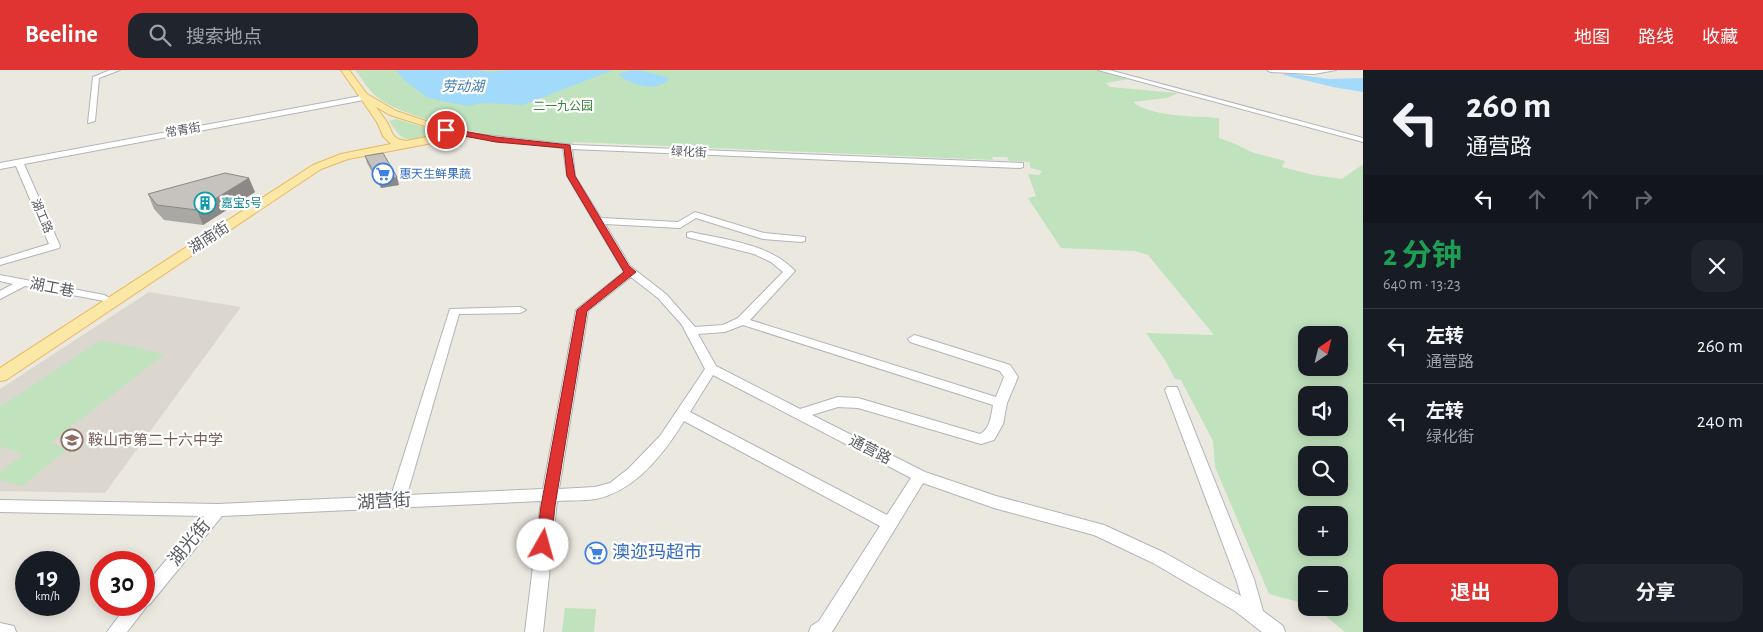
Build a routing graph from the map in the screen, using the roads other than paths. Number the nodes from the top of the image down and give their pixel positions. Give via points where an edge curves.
1 (117, 70) edge
2 (345, 70) edge
3 (1102, 70) edge
4 (1270, 70) edge
5 (1333, 70) edge
6 (366, 97) junction
7 (403, 117) junction
8 (91, 121) dead end
9 (382, 122) junction
10 (431, 133) junction
11 (464, 134) joint
12 (388, 136) junction
13 (1363, 140) edge
14 (406, 144) junction
15 (567, 146) junction
16 (19, 162) junction
17 (1020, 165) dead end
18 (0, 166) edge
19 (597, 221) junction
20 (691, 235) dead end
21 (801, 239) dead end
22 (0, 262) edge
23 (631, 272) junction
24 (0, 278) edge
25 (23, 283) junction
26 (0, 296) edge
27 (104, 298) junction
28 (520, 310) dead end
29 (742, 321) junction
30 (691, 331) junction
31 (914, 339) dead end
32 (0, 366) edge
33 (711, 369) junction
34 (0, 376) edge
35 (1172, 390) dead end
36 (1000, 403) junction
37 (682, 414) junction
38 (798, 414) junction
39 (920, 476) junction
40 (550, 495) junction
41 (397, 502) junction
42 (0, 506) edge
43 (218, 510) junction
44 (890, 524) junction
45 (155, 586) edge
46 (1255, 615) junction
47 (129, 616) edge
48 (0, 631) edge
49 (7, 632) edge
50 (116, 632) edge
51 (534, 632) edge
52 (818, 632) edge
53 (1276, 632) edge

1 - 8 street via 96,77
2 - 6 main road
3 - 13 street
4 - 5 street
6 - 7 main road
6 - 9 main road
6 - 16 street, 常青街
7 - 9 main road via 394,116
7 - 10 main road
9 - 12 main road
10 - 11 main road, 湖南街
10 - 14 main road, 湖南街
11 - 15 street, 绿化街
12 - 14 main road via 395,142
12 - 27 main road, 湖南街 via 382,144 318,161
14 - 34 main road, 湖南街 via 345,156 318,167
15 - 17 street, 绿化街
15 - 19 street via 571,176
16 - 18 street, 常青街
16 - 22 street, 湖工路 via 55,246
19 - 21 street via 680,225 695,215 763,236
19 - 23 street
20 - 29 street via 756,252 776,260 780,267 790,271
23 - 30 street via 662,296
23 - 40 street via 582,310
24 - 25 street, 湖工巷
25 - 26 street
25 - 27 street, 湖工巷
27 - 32 main road, 湖南街
28 - 41 street via 454,311
29 - 30 street via 725,328
29 - 36 street
30 - 33 street
31 - 36 street via 1005,368 1011,377
33 - 37 street, 湖营街
33 - 38 street, 通营路
35 - 46 street via 1246,579
36 - 38 street via 996,424 989,436 981,439 858,402 838,402
37 - 40 street, 湖营街 via 665,440 615,487 595,493
37 - 44 street
38 - 39 street, 通营路
39 - 44 street
39 - 46 street, 通营路 via 994,502 1098,530 1159,558
40 - 41 street, 湖营街
40 - 51 street
41 - 43 street, 湖营街
42 - 43 street, 湖营街
43 - 45 street, 湖光街
44 - 52 street via 825,627
46 - 53 street, 通营路
47 - 50 street
48 - 49 street

